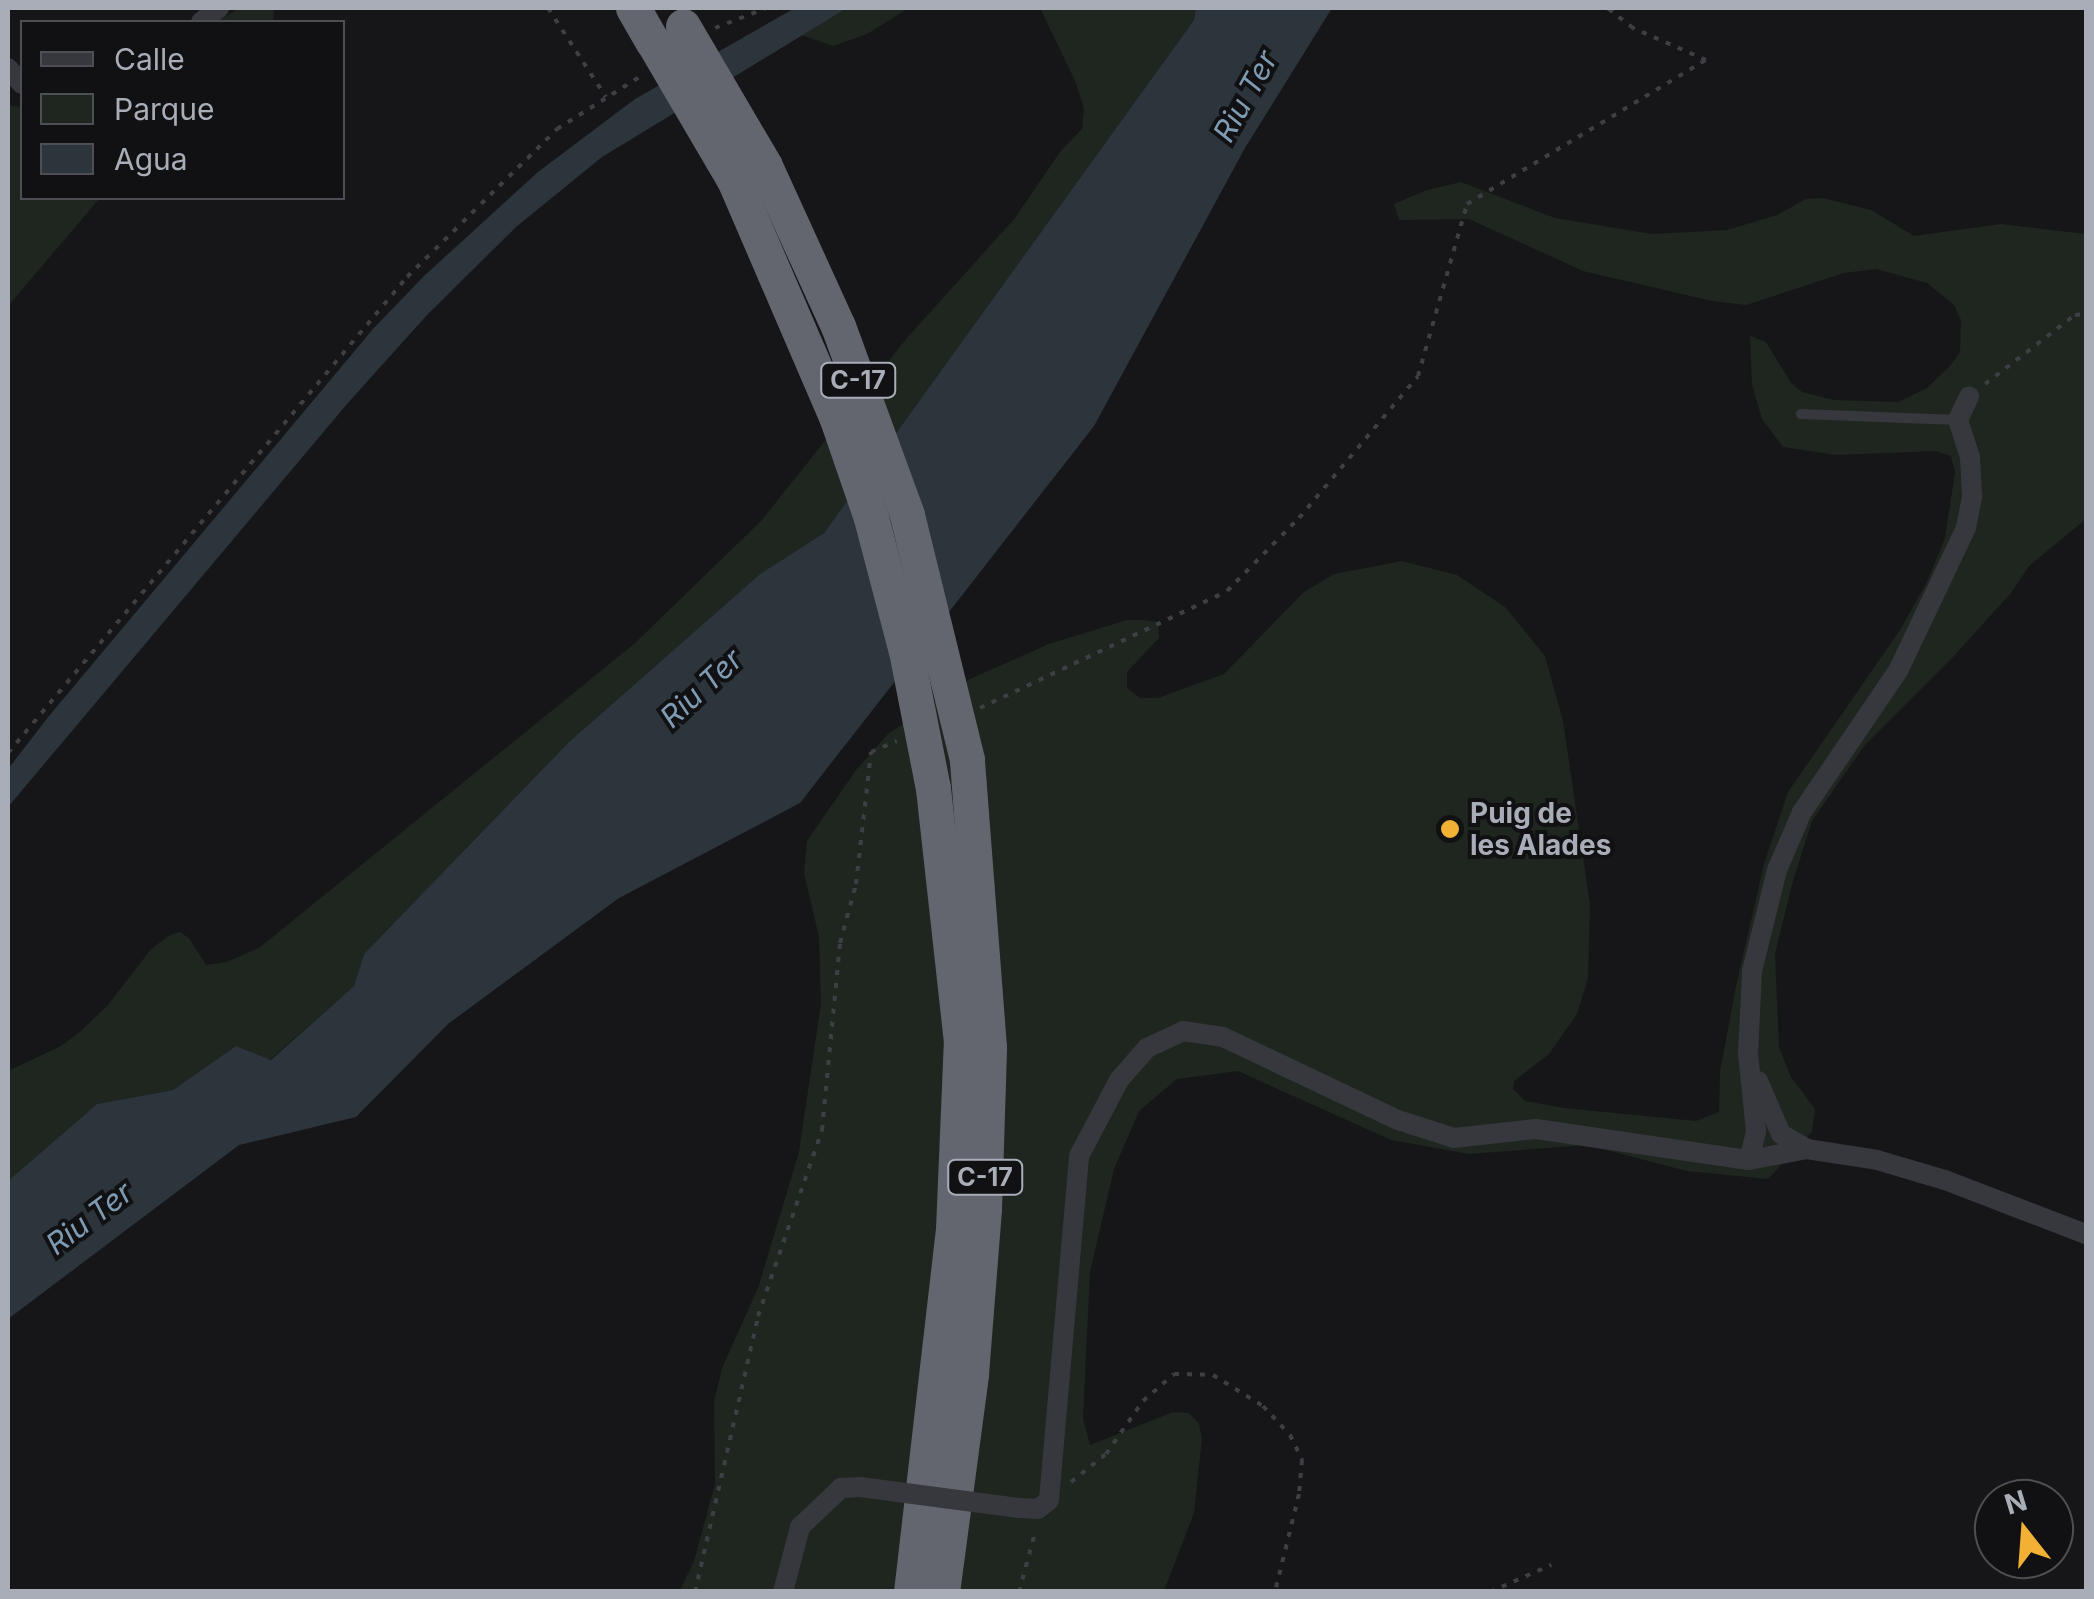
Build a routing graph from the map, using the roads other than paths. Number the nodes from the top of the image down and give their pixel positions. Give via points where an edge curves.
1 (634, 8) edge
2 (675, 34) edge
3 (1969, 396) road end
4 (1801, 414) dead end
5 (1958, 420) junction
6 (1748, 1054) junction
7 (1807, 1149) junction
8 (1749, 1160) junction
9 (2086, 1234) edge
10 (783, 1592) edge
11 (911, 1592) edge
12 (942, 1592) edge

1 - 2 highway, C-17
2 - 11 highway, C-17, bridge via 837,419 871,518 933,788 961,1042 953,1229
2 - 12 highway, C-17, bridge via 765,166 838,326 907,515 967,760 989,1047 971,1374
3 - 5 street
4 - 5 lane
5 - 6 street via 1970,457 1966,528 1898,671 1802,812 1784,855 1752,971
6 - 7 street via 1781,1134
6 - 8 street via 1756,1131
7 - 8 street
7 - 9 street via 1945,1180
8 - 10 street, bridge via 1536,1129 1454,1138 1398,1120 1223,1036 1183,1031 1165,1039 1119,1080 1079,1156 1036,1506 841,1488 800,1528

